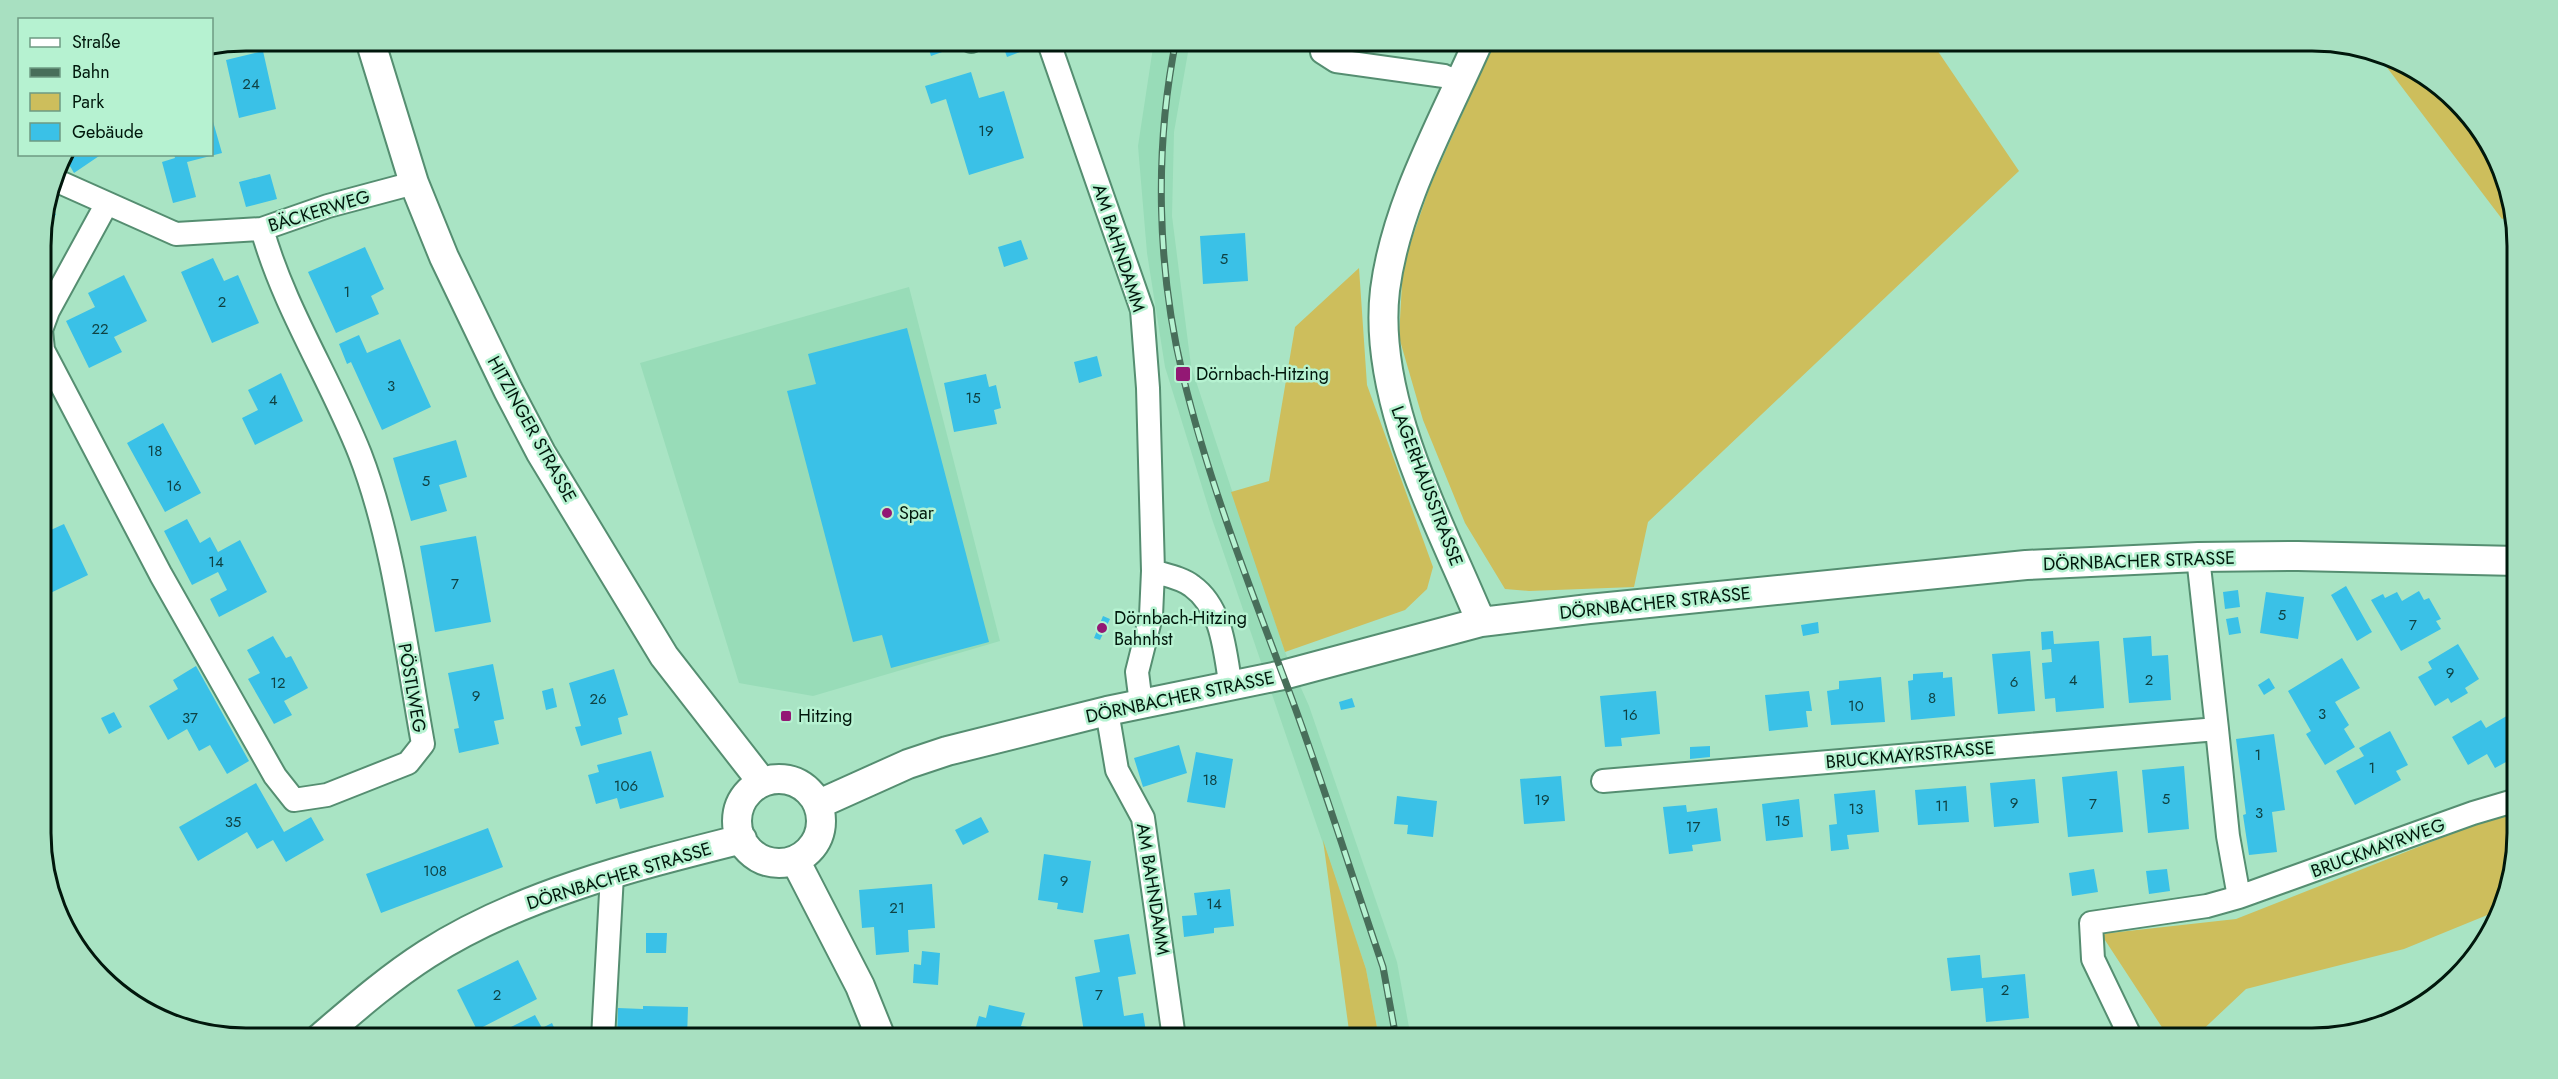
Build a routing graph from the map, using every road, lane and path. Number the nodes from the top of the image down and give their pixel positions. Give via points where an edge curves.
1 (373, 51) edge
2 (1052, 51) edge
3 (1322, 51) edge
4 (1474, 51) edge
5 (1460, 83) junction
6 (414, 183) junction
7 (62, 184) edge
8 (106, 205) junction
9 (262, 229) junction
10 (51, 306) edge
11 (51, 365) edge
12 (2198, 557) junction
13 (2507, 561) edge
14 (1153, 571) junction
15 (1481, 622) junction
16 (1231, 688) junction
17 (1141, 704) junction
18 (1107, 711) junction
19 (2217, 729) junction
20 (1603, 781) dead end
21 (762, 782) junction
22 (2507, 803) edge
23 (819, 804) junction
24 (742, 839) junction
25 (795, 860) junction
26 (612, 875) junction
27 (2239, 897) junction
28 (332, 1028) edge
29 (604, 1028) edge
30 (877, 1028) edge
31 (1173, 1028) edge
32 (2126, 1028) edge

1 - 6 street, HITZINGER STRASSE
2 - 14 street, AM BAHNDAMM via 1142,310
3 - 5 street via 1336,61 1444,76
4 - 5 street, LAGERHAUSSTRASSE
5 - 15 street, LAGERHAUSSTRASSE via 1401,223 1385,290 1385,342 1395,406 1406,439
6 - 9 street, BÄCKERWEG
6 - 21 street, HITZINGER STRASSE via 444,257 541,453 664,656
7 - 8 street, BÄCKERWEG
8 - 9 street, BÄCKERWEG via 176,234
8 - 10 street, PÖSTLWEG
9 - 11 street, PÖSTLWEG via 281,282 361,456 389,562 423,744 408,763 327,795 294,800 275,776 161,575
12 - 13 street, DÖRNBACHER STRASSE via 2387,556
12 - 15 street, DÖRNBACHER STRASSE via 1954,571
12 - 19 street
14 - 16 street via 1191,584 1205,598 1221,633
14 - 17 street, AM BAHNDAMM via 1151,616 1137,672
15 - 16 street, DÖRNBACHER STRASSE
16 - 17 street, DÖRNBACHER STRASSE
17 - 18 street, DÖRNBACHER STRASSE
18 - 23 street, DÖRNBACHER STRASSE via 909,764
18 - 31 street, AM BAHNDAMM via 1117,770 1143,818
19 - 20 street, BRUCKMAYRSTRASSE
19 - 27 street
21 - 23 street via 781,778 800,783
21 - 24 street via 743,800 738,826
22 - 27 street, BRUCKMAYRWEG
23 - 25 street via 820,833 811,849
24 - 25 street via 754,854 770,862
24 - 26 street, DÖRNBACHER STRASSE
25 - 30 street via 860,986
26 - 28 street, DÖRNBACHER STRASSE via 516,908 444,944 372,993
26 - 29 street
27 - 32 street via 2207,906 2091,923 2094,959

